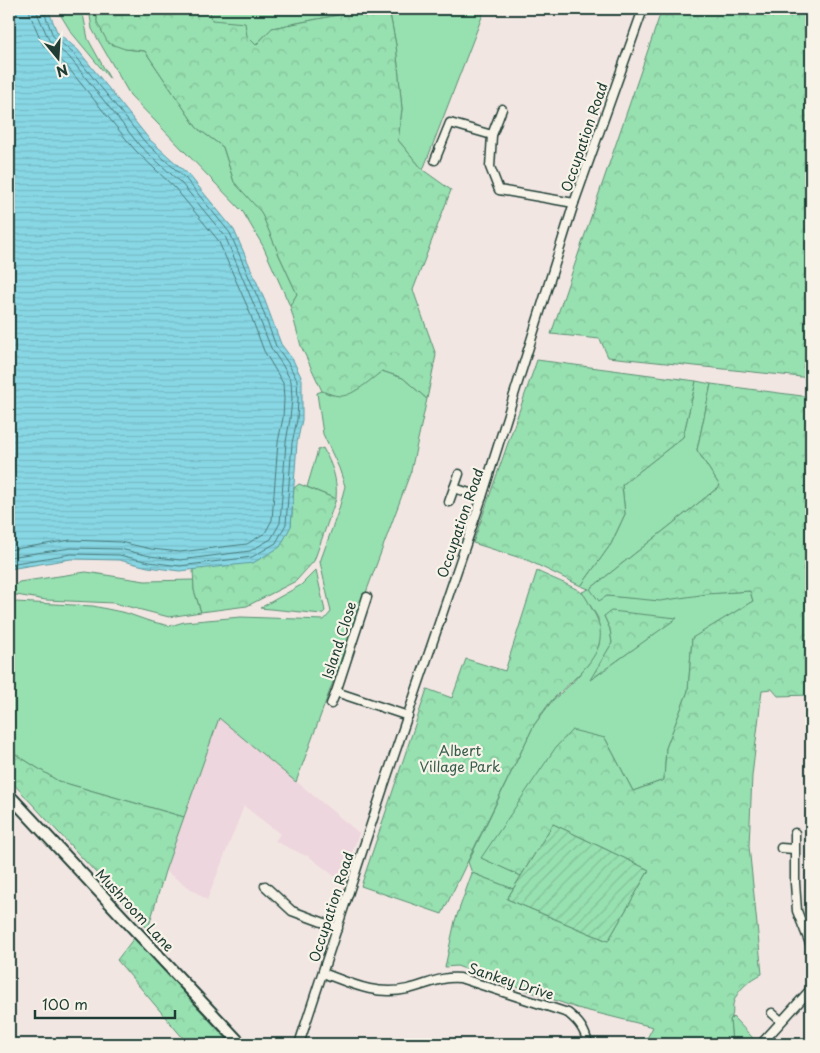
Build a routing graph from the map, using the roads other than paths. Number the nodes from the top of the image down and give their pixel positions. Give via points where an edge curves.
1 (642, 9) edge
2 (502, 109) dead end
3 (492, 135) junction
4 (435, 160) dead end
5 (574, 203) junction
6 (459, 474) dead end
7 (454, 488) junction
8 (482, 497) junction
9 (449, 502) dead end
10 (366, 596) dead end
11 (336, 692) junction
12 (331, 704) dead end
13 (408, 716) junction
14 (9, 795) edge
15 (795, 833) dead end
16 (781, 848) dead end
17 (794, 849) junction
18 (265, 886) dead end
19 (338, 928) junction
20 (811, 946) edge
21 (322, 974) junction
22 (811, 989) edge
23 (772, 1013) dead end
24 (781, 1021) junction
25 (241, 1044) edge
26 (299, 1044) edge
27 (588, 1044) edge
28 (761, 1044) edge

1 - 5 street, Occupation Road
2 - 3 street
3 - 4 street via 450,123
3 - 5 street via 490,167 500,190
5 - 8 street, Occupation Road
6 - 7 street
7 - 8 street
7 - 9 street
8 - 13 street, Occupation Road
10 - 11 street, Island Close
11 - 12 street, Island Close
11 - 13 street, Island Close
13 - 19 street, Occupation Road
14 - 25 street, Mushroom Lane
15 - 17 street
16 - 17 street
17 - 20 street via 797,911
18 - 19 street via 292,911
19 - 21 street, Occupation Road
21 - 26 street, Occupation Road
21 - 27 street, Sankey Drive via 384,992 409,989 447,977 460,978 568,1013 584,1030
22 - 24 street
23 - 24 street
24 - 28 street

